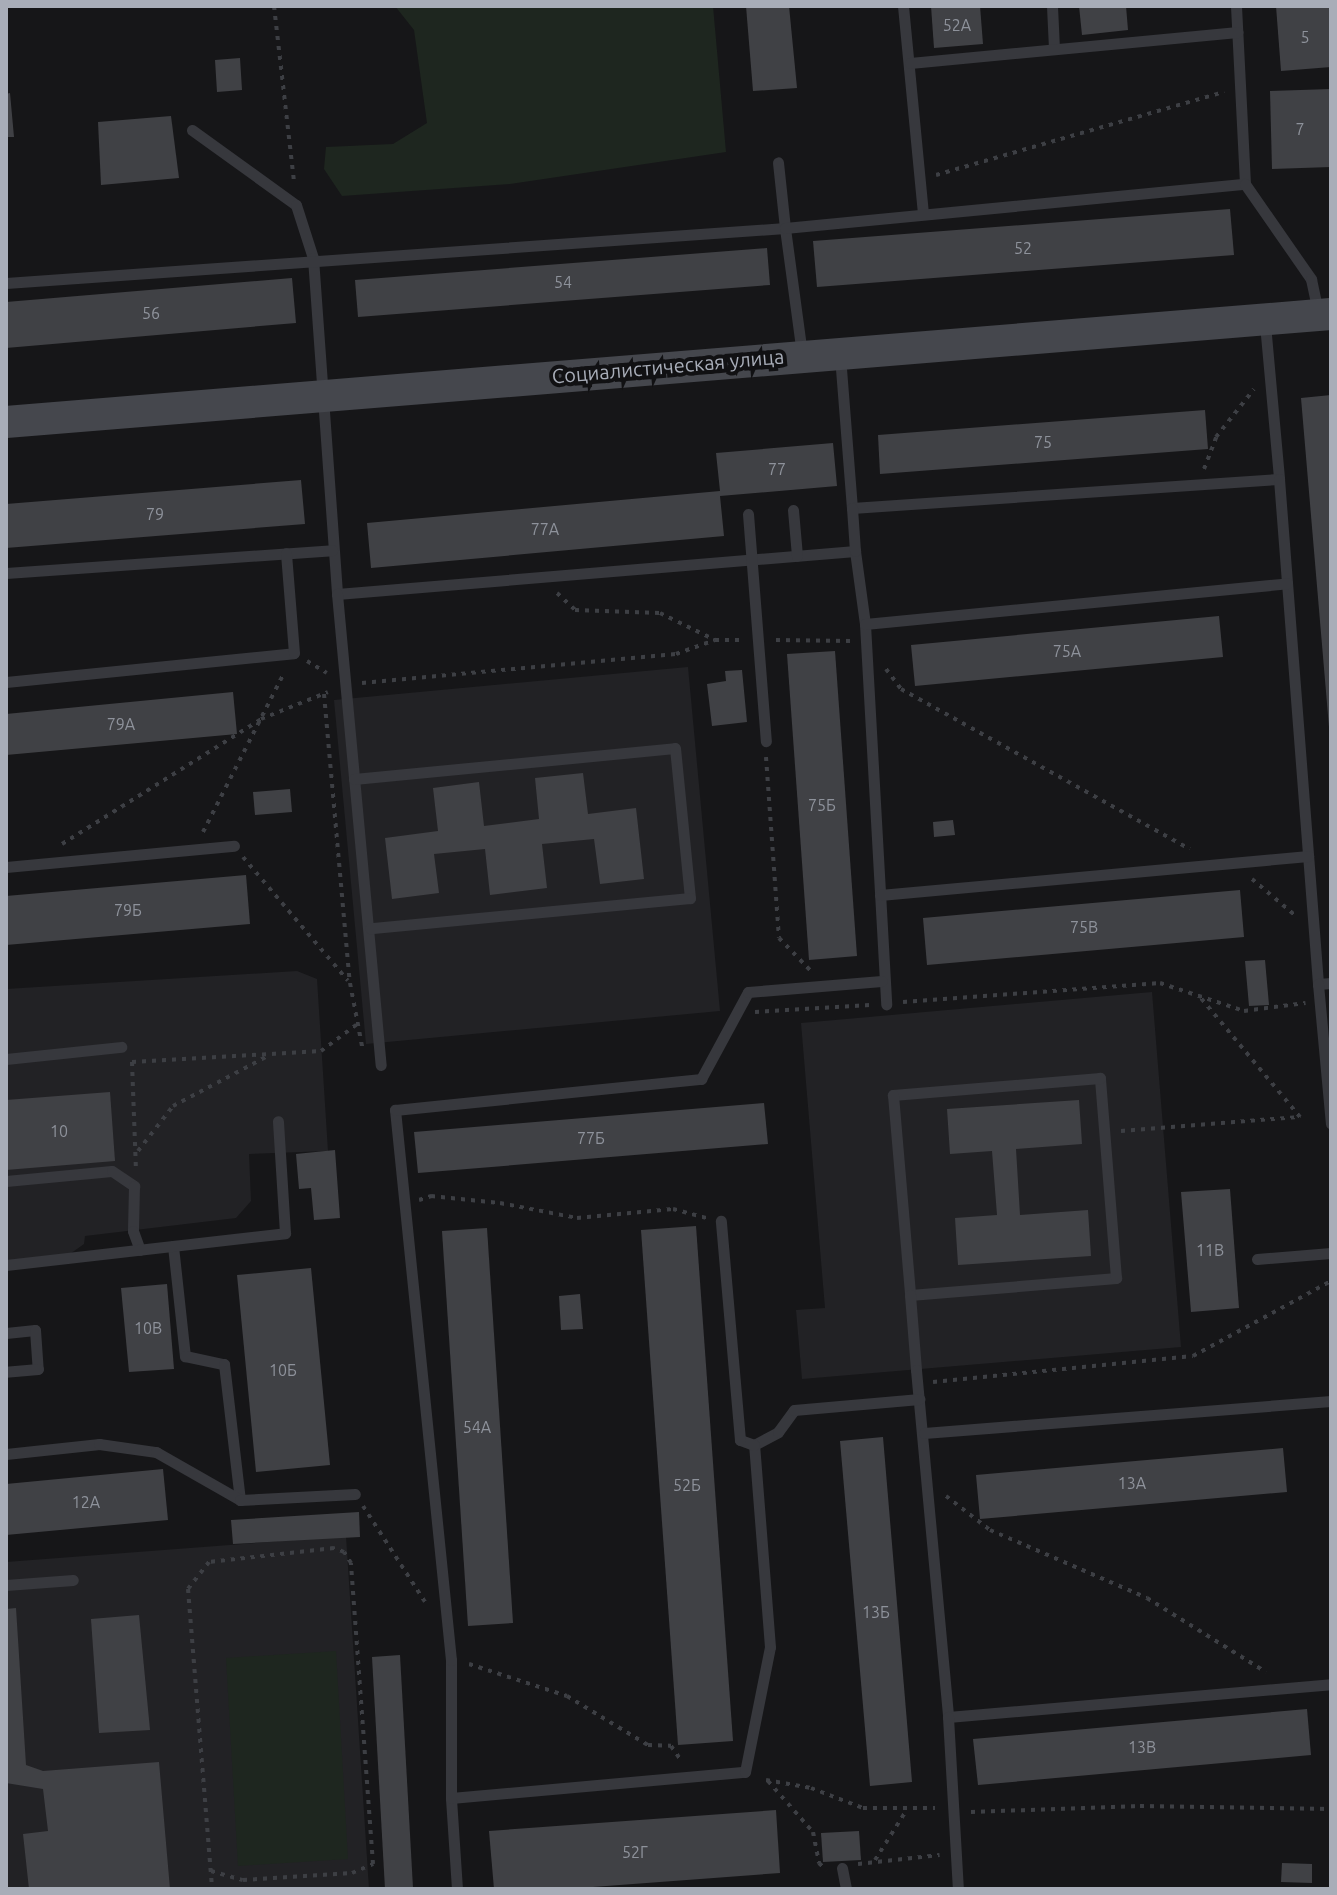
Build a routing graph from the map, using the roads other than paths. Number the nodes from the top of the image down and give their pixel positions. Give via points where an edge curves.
1 (903, 6) edge
2 (1052, 6) edge
3 (1236, 6) edge
4 (1238, 32) junction
5 (1054, 49) junction
6 (910, 63) junction
7 (192, 130) dead end
8 (778, 162) dead end
9 (1245, 184) junction
10 (923, 213) junction
11 (785, 228) junction
12 (313, 258) junction
13 (6, 283) edge
14 (1325, 315) edge
15 (1265, 319) junction
16 (840, 352) junction
17 (802, 354) junction
18 (319, 396) junction
19 (6, 422) edge
20 (1279, 479) junction
21 (852, 508) junction
22 (793, 510) dead end
23 (748, 514) dead end
24 (332, 550) junction
25 (855, 551) junction
26 (286, 553) junction
27 (797, 556) junction
28 (751, 560) junction
29 (6, 573) edge
30 (1287, 583) junction
31 (337, 594) junction
32 (865, 624) junction
33 (6, 682) edge
34 (766, 741) road end
35 (354, 779) junction
36 (234, 846) road end
37 (1308, 856) junction
38 (6, 867) edge
39 (880, 895) junction
40 (370, 928) junction
41 (882, 981) junction
42 (1331, 983) edge
43 (1318, 984) junction
44 (886, 1004) road end
45 (121, 1047) road end
46 (6, 1059) edge
47 (381, 1065) dead end
48 (278, 1121) dead end
49 (1331, 1123) edge
50 (6, 1181) edge
51 (721, 1221) road end
52 (173, 1246) junction
53 (140, 1250) junction
54 (1331, 1253) edge
55 (1257, 1259) dead end
56 (6, 1265) edge
57 (910, 1295) junction
58 (6, 1333) edge
59 (6, 1372) edge
60 (920, 1399) junction
61 (1331, 1401) edge
62 (924, 1433) junction
63 (754, 1445) junction
64 (6, 1454) edge
65 (355, 1494) road end
66 (240, 1500) junction
67 (73, 1580) dead end
68 (6, 1585) edge
69 (1331, 1684) edge
70 (948, 1717) junction
71 (451, 1798) junction
72 (842, 1868) dead end
73 (457, 1889) edge
74 (846, 1889) edge
75 (958, 1889) edge

1 - 6 lane
2 - 5 lane
3 - 4 lane
4 - 5 lane
4 - 9 lane
5 - 6 lane
6 - 10 lane
7 - 12 lane via 296,205
8 - 11 lane
9 - 10 lane
9 - 14 lane via 1311,279
10 - 11 lane
11 - 12 lane
11 - 17 lane
12 - 13 lane
12 - 18 lane
14 - 15 main road, Социалистическая улица
15 - 16 main road, Социалистическая улица
15 - 20 lane
16 - 17 main road, Социалистическая улица
16 - 21 lane
17 - 18 main road, Социалистическая улица
18 - 19 main road, Социалистическая улица
18 - 24 lane
20 - 21 lane
20 - 30 lane
21 - 25 lane
22 - 27 lane
23 - 28 lane
24 - 26 lane
24 - 31 lane
25 - 27 lane
25 - 32 lane
26 - 29 lane
26 - 33 lane via 294,653
27 - 28 lane
28 - 31 lane
28 - 34 lane
30 - 32 lane
30 - 37 lane
31 - 35 lane
32 - 39 lane
35 - 40 lane
35 - 40 lane via 675,748 690,898
36 - 38 lane
37 - 39 lane
37 - 43 lane
39 - 41 lane
40 - 47 lane
41 - 44 lane
41 - 71 lane via 748,992 701,1079 395,1110 451,1660
42 - 43 lane
43 - 49 lane
45 - 46 lane
48 - 52 lane via 285,1233
50 - 53 lane via 112,1171 134,1186 133,1231
51 - 63 lane via 740,1440
52 - 53 lane
52 - 66 lane via 185,1356 224,1364
53 - 56 lane
54 - 55 lane
57 - 57 lane via 893,1095 1100,1078 1116,1278
57 - 60 lane
58 - 59 lane via 35,1330 38,1369
60 - 62 lane
60 - 63 lane via 794,1410 778,1432
61 - 62 lane
62 - 70 lane
63 - 71 lane via 770,1647 745,1772
64 - 66 lane via 99,1444 156,1452
65 - 66 lane
67 - 68 lane
69 - 70 lane
70 - 75 lane
71 - 73 lane
72 - 74 lane

